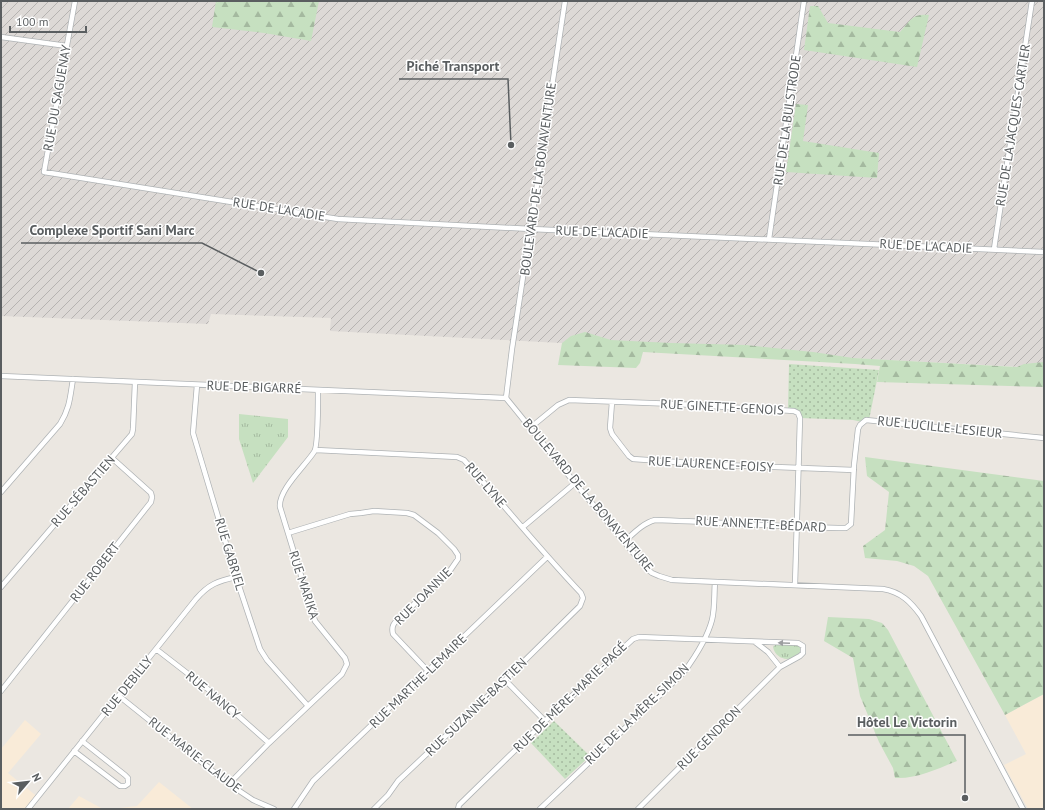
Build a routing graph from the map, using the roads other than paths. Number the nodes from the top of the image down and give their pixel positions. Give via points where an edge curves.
1 (75, 1) edge
2 (565, 1) edge
3 (804, 1) edge
4 (1032, 1) edge
5 (1, 37) edge
6 (67, 46) junction
7 (44, 172) joint
8 (531, 229) junction
9 (769, 239) junction
10 (994, 249) junction
11 (1044, 252) edge
12 (1, 376) edge
13 (73, 379) junction
14 (135, 382) junction
15 (197, 385) junction
16 (318, 390) junction
17 (506, 398) junction
18 (612, 402) junction
19 (530, 428) junction
20 (1044, 438) edge
21 (316, 450) junction
22 (112, 458) junction
23 (798, 468) junction
24 (854, 470) junction
25 (575, 483) junction
26 (1, 492) edge
27 (522, 527) junction
28 (796, 527) junction
29 (288, 533) junction
30 (624, 542) junction
31 (547, 557) junction
32 (236, 577) junction
33 (715, 582) junction
34 (795, 585) junction
35 (1, 587) edge
36 (580, 606) joint
37 (704, 640) junction
38 (754, 642) junction
39 (156, 650) junction
40 (780, 667) junction
41 (428, 671) junction
42 (505, 680) junction
43 (1, 691) edge
44 (119, 696) junction
45 (308, 706) junction
46 (545, 721) junction
47 (82, 741) junction
48 (269, 743) junction
49 (74, 751) junction
50 (229, 784) junction
51 (28, 809) edge
52 (274, 809) edge
53 (294, 809) edge
54 (374, 809) edge
55 (458, 809) edge
56 (540, 809) edge
57 (638, 809) edge
58 (1023, 809) edge

1 - 6 street, RUE DU SAGUENAY
2 - 8 street, BOULEVARD DE LA BONAVENTURE
3 - 9 street, RUE DE LA BULSTRODE
4 - 10 street, RUE DE LA JACQUES-CARTIER
5 - 6 street
6 - 7 street, RUE DU SAGUENAY
7 - 8 street, RUE DE L'ACADIE via 338,219
8 - 9 street, RUE DE L'ACADIE
8 - 17 street, BOULEVARD DE LA BONAVENTURE
9 - 10 street, RUE DE L'ACADIE
10 - 11 street, RUE DE L'ACADIE
12 - 13 street, RUE DE BIGARRÉ
13 - 14 street, RUE DE BIGARRÉ
13 - 26 street via 69,407 60,424
14 - 15 street, RUE DE BIGARRÉ
14 - 22 street, RUE SÉBASTIEN via 132,434
15 - 16 street, RUE DE BIGARRÉ
15 - 32 street, RUE GABRIEL via 193,433
16 - 17 street, RUE DE BIGARRÉ
16 - 21 street
17 - 19 street, BOULEVARD DE LA BONAVENTURE
18 - 19 street, RUE GINETTE-GENOIS via 570,400
18 - 23 street, RUE LAURENCE-FOISY via 612,434 633,459
18 - 23 street, RUE GINETTE-GENOIS via 794,411 800,418
19 - 25 street, BOULEVARD DE LA BONAVENTURE
20 - 24 street, RUE LUCILLE-LESIEUR via 866,420 858,429
21 - 27 street, RUE LYNE via 457,457 464,460
21 - 29 street, RUE MARIKA via 281,498 280,507
22 - 35 street, RUE SÉBASTIEN
22 - 43 street, RUE ROBERT via 150,492 151,502
23 - 24 street, RUE LAURENCE-FOISY
23 - 28 street, RUE GINETTE-GENOIS
24 - 28 street, RUE ANNETTE-BÉDARD via 849,527
25 - 27 street
25 - 30 street, BOULEVARD DE LA BONAVENTURE
27 - 31 street, RUE LYNE
28 - 30 street, RUE ANNETTE-BÉDARD via 655,520 649,521
28 - 34 street, RUE GINETTE-GENOIS
29 - 41 street, RUE JOANNIE via 350,514 374,511 414,515 438,533 458,554 458,559 448,572 399,618 392,629 393,634
29 - 45 street, RUE MARIKA via 314,621 345,658 347,664 342,674
30 - 33 street, BOULEVARD DE LA BONAVENTURE via 652,573 672,580
31 - 36 street, RUE LYNE via 581,592 583,598
31 - 41 street, RUE MARTHE-LEMAIRE
32 - 39 street, RUE DEBILLY via 216,582 206,589
32 - 45 street, RUE GABRIEL via 262,654
33 - 34 street, BOULEVARD DE LA BONAVENTURE
33 - 37 street, RUE DE LA MÈRE-SIMON via 712,620
34 - 58 street, BOULEVARD DE LA BONAVENTURE via 883,589 893,591 908,600 921,616
36 - 42 street, RUE SUZANNE-BASTIEN
37 - 38 street, RUE DE MÈRE-MARIE-PAGÉ
37 - 46 street, RUE DE MÈRE-MARIE-PAGÉ via 639,637 628,641
37 - 56 street, RUE DE LA MÈRE-SIMON via 684,672
38 - 40 street via 768,652
40 -> 38 street, RUE DE MÈRE-MARIE-PAGÉ via 802,653 803,646
39 - 44 street, RUE DEBILLY
39 - 48 street, RUE NANCY via 209,690
40 - 57 street, RUE GENDRON
41 - 53 street, RUE MARTHE-LEMAIRE via 313,781
42 - 46 street
42 - 54 street, RUE SUZANNE-BASTIEN via 398,781
44 - 47 street, RUE DEBILLY
44 - 50 street, RUE MARIE-CLAUDE
45 - 48 street, RUE MARIKA
46 - 55 street, RUE DE MÈRE-MARIE-PAGÉ
47 - 49 street, RUE DEBILLY
47 - 49 street via 128,778 128,784 120,786
48 - 50 street, RUE MARIKA
49 - 51 street, RUE DEBILLY
50 - 52 street, RUE MARIE-CLAUDE via 253,800

